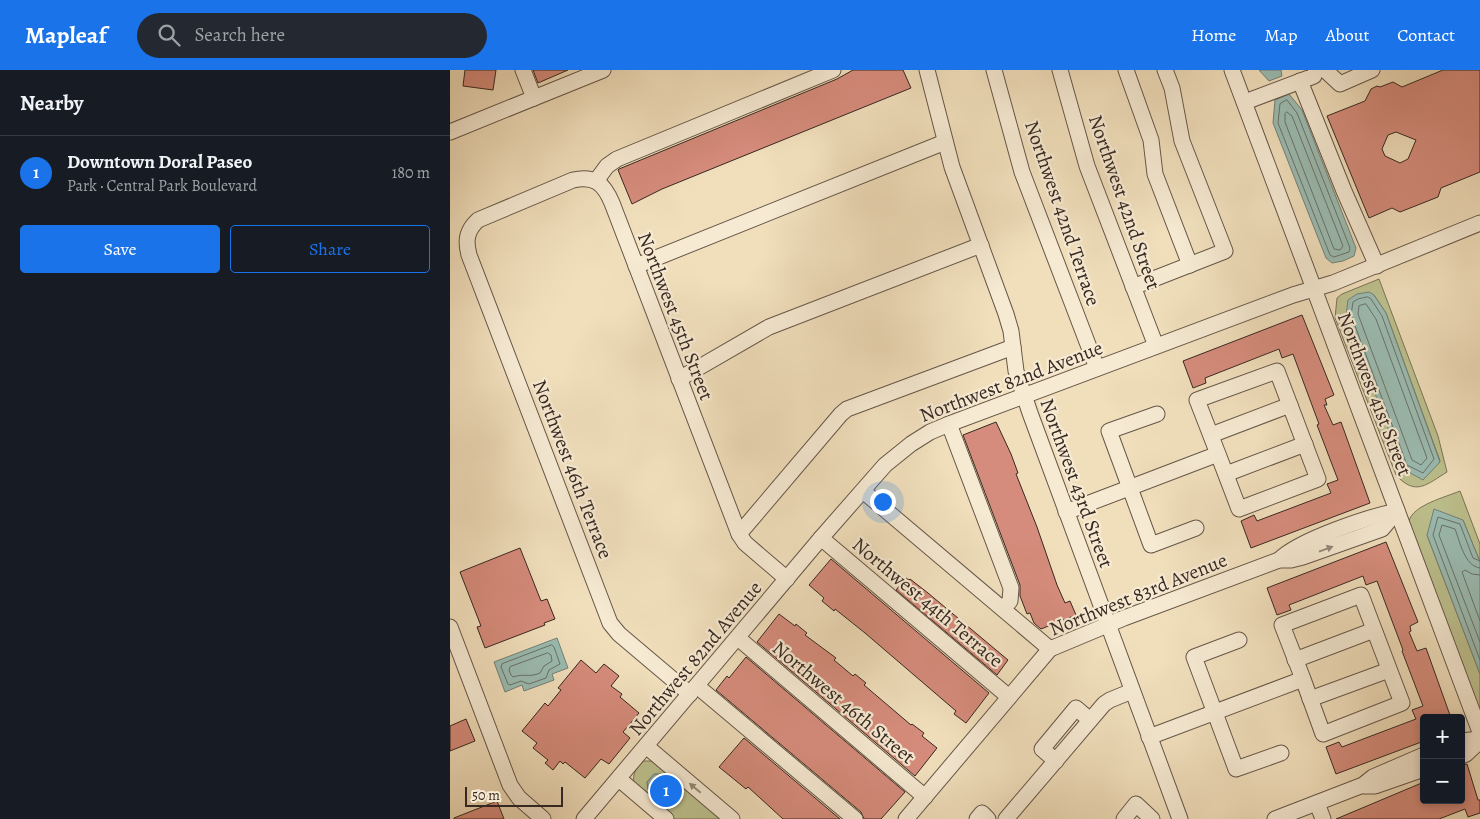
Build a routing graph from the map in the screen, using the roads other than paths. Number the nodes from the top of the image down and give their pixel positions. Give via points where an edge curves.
1 (522, 70) edge
2 (603, 70) edge
3 (834, 70) edge
4 (927, 70) edge
5 (994, 70) edge
6 (1060, 70) edge
7 (1126, 70) edge
8 (1165, 70) edge
9 (1232, 70) edge
10 (1316, 70) edge
11 (1325, 70) edge
12 (1372, 70) edge
13 (1295, 82) junction
14 (534, 98) junction
15 (1245, 102) junction
16 (450, 132) edge
17 (946, 142) junction
18 (596, 181) junction
19 (1480, 223) edge
20 (981, 245) junction
21 (1190, 265) junction
22 (636, 266) junction
23 (1377, 266) junction
24 (1133, 287) junction
25 (1314, 288) junction
26 (1156, 346) junction
27 (1013, 347) junction
28 (1097, 368) junction
29 (679, 379) junction
30 (1024, 396) junction
31 (1290, 405) junction
32 (1157, 414) dead end
33 (949, 424) junction
34 (1211, 435) junction
35 (1305, 444) junction
36 (1218, 454) junction
37 (1226, 474) junction
38 (1130, 487) junction
39 (863, 491) junction
40 (1397, 511) junction
41 (1066, 512) junction
42 (1196, 528) dead end
43 (739, 534) junction
44 (821, 538) junction
45 (787, 579) junction
46 (1003, 609) junction
47 (1108, 625) junction
48 (450, 627) edge
49 (1374, 630) junction
50 (738, 638) junction
51 (1239, 640) dead end
52 (1050, 650) junction
53 (1296, 660) junction
54 (1389, 670) junction
55 (1303, 679) junction
56 (694, 690) junction
57 (1132, 691) junction
58 (1009, 697) junction
59 (1310, 699) junction
60 (1215, 712) junction
61 (1480, 732) edge
62 (1150, 737) junction
63 (1465, 740) edge
64 (1480, 740) edge
65 (646, 746) junction
66 (1281, 753) dead end
67 (1465, 754) edge
68 (1420, 757) edge
69 (1420, 771) edge
70 (619, 779) junction
71 (1363, 786) junction
72 (925, 796) junction
73 (1317, 803) junction
74 (1179, 815) edge
75 (543, 819) edge
76 (584, 819) edge
77 (666, 819) edge
78 (732, 819) edge
79 (854, 819) edge
80 (906, 819) edge
81 (977, 819) edge
82 (988, 819) edge
83 (1006, 819) edge
84 (1124, 819) edge
85 (1152, 819) edge
86 (1156, 819) edge
87 (1274, 819) edge
88 (1323, 819) edge

1 - 14 street
2 - 14 street
3 - 18 street via 617,160 607,166
4 - 17 street, Northwest 43rd Street
5 - 28 street, Northwest 42nd Terrace via 1022,172
6 - 24 street, Northwest 42nd Street via 1087,166
7 - 21 street via 1151,140 1155,174
8 - 21 street via 1172,88 1182,141 1225,251
9 - 15 street, Northwest 41st Street
10 - 13 street via 1314,76
11 - 12 street via 1340,84
13 - 15 street
13 - 23 street
14 - 16 street
15 - 25 street, Northwest 41st Street
17 - 20 street, Northwest 43rd Street
17 - 22 street
18 - 22 street, Northwest 45th Street via 609,196
18 - 56 street, Northwest 46th Terrace via 573,180 483,218 471,228 466,242 610,623 619,634
19 - 23 street, Northwest 82nd Avenue
20 - 27 street, Northwest 43rd Street via 1006,314
20 - 29 street via 769,327
21 - 24 street
22 - 29 street, Northwest 45th Street
23 - 25 street, Northwest 82nd Avenue
24 - 26 street, Northwest 42nd Street
25 - 26 street, Northwest 82nd Avenue
25 - 40 street, Northwest 41st Street
26 - 28 street, Northwest 82nd Avenue
27 - 30 street, Northwest 43rd Street
27 - 43 street via 847,409
28 - 30 street, Northwest 82nd Avenue
29 - 43 street, Northwest 45th Street
30 - 33 street, Northwest 82nd Avenue
30 - 41 street, Northwest 43rd Street
31 - 34 street
31 - 34 street via 1278,371 1197,400
31 - 35 street
32 - 38 street via 1109,432
33 - 39 street, Northwest 82nd Avenue via 902,450 884,465
33 - 46 street via 1011,588 1011,597
34 - 36 street
35 - 37 street
35 - 37 street via 1318,479 1239,509
36 - 37 street
36 - 38 street
38 - 41 street
38 - 42 street via 1151,545
39 - 44 street, Northwest 82nd Avenue
39 - 46 street
40 - 47 street, Northwest 83rd Avenue via 1382,529 1303,557 1279,560
40 - 61 street, Northwest 41st Street
41 - 47 street, Northwest 43rd Street
43 - 45 street, Northwest 45th Street
44 - 45 street, Northwest 82nd Avenue
44 - 58 street, Northwest 44th Terrace
45 - 50 street, Northwest 82nd Avenue
46 - 52 street
47 - 52 street, Northwest 83rd Avenue
47 - 57 street, Northwest 43rd Street
48 - 75 street via 510,785 519,798
49 - 53 street
49 - 53 street via 1361,595 1282,625
49 - 54 street
50 - 56 street, Northwest 82nd Avenue
50 - 72 street, Northwest 46th Street
51 - 60 street via 1194,657
52 - 58 street, Northwest 83rd Avenue
53 - 55 street
54 - 59 street
54 - 59 street via 1402,703 1323,734
55 - 59 street
55 - 60 street
56 - 65 street, Northwest 82nd Avenue
56 - 79 street, Northwest 46th Terrace
57 - 62 street, Northwest 43rd Street
57 - 83 street via 1107,702
58 - 72 street, Northwest 83rd Avenue
60 - 62 street
60 - 66 street via 1236,769
62 - 74 street, Northwest 43rd Street
63 - 64 street
64 - 67 street
65 - 70 street, Northwest 82nd Avenue
78 -> 65 street
68 - 71 street via 1373,777
69 - 71 street via 1375,786
70 - 76 street, Northwest 82nd Avenue
70 - 77 street
71 - 73 street
72 - 80 street, Northwest 83rd Avenue
73 - 87 street
73 - 88 street
74 - 86 street
81 - 82 street via 982,813
84 - 85 street via 1136,804

